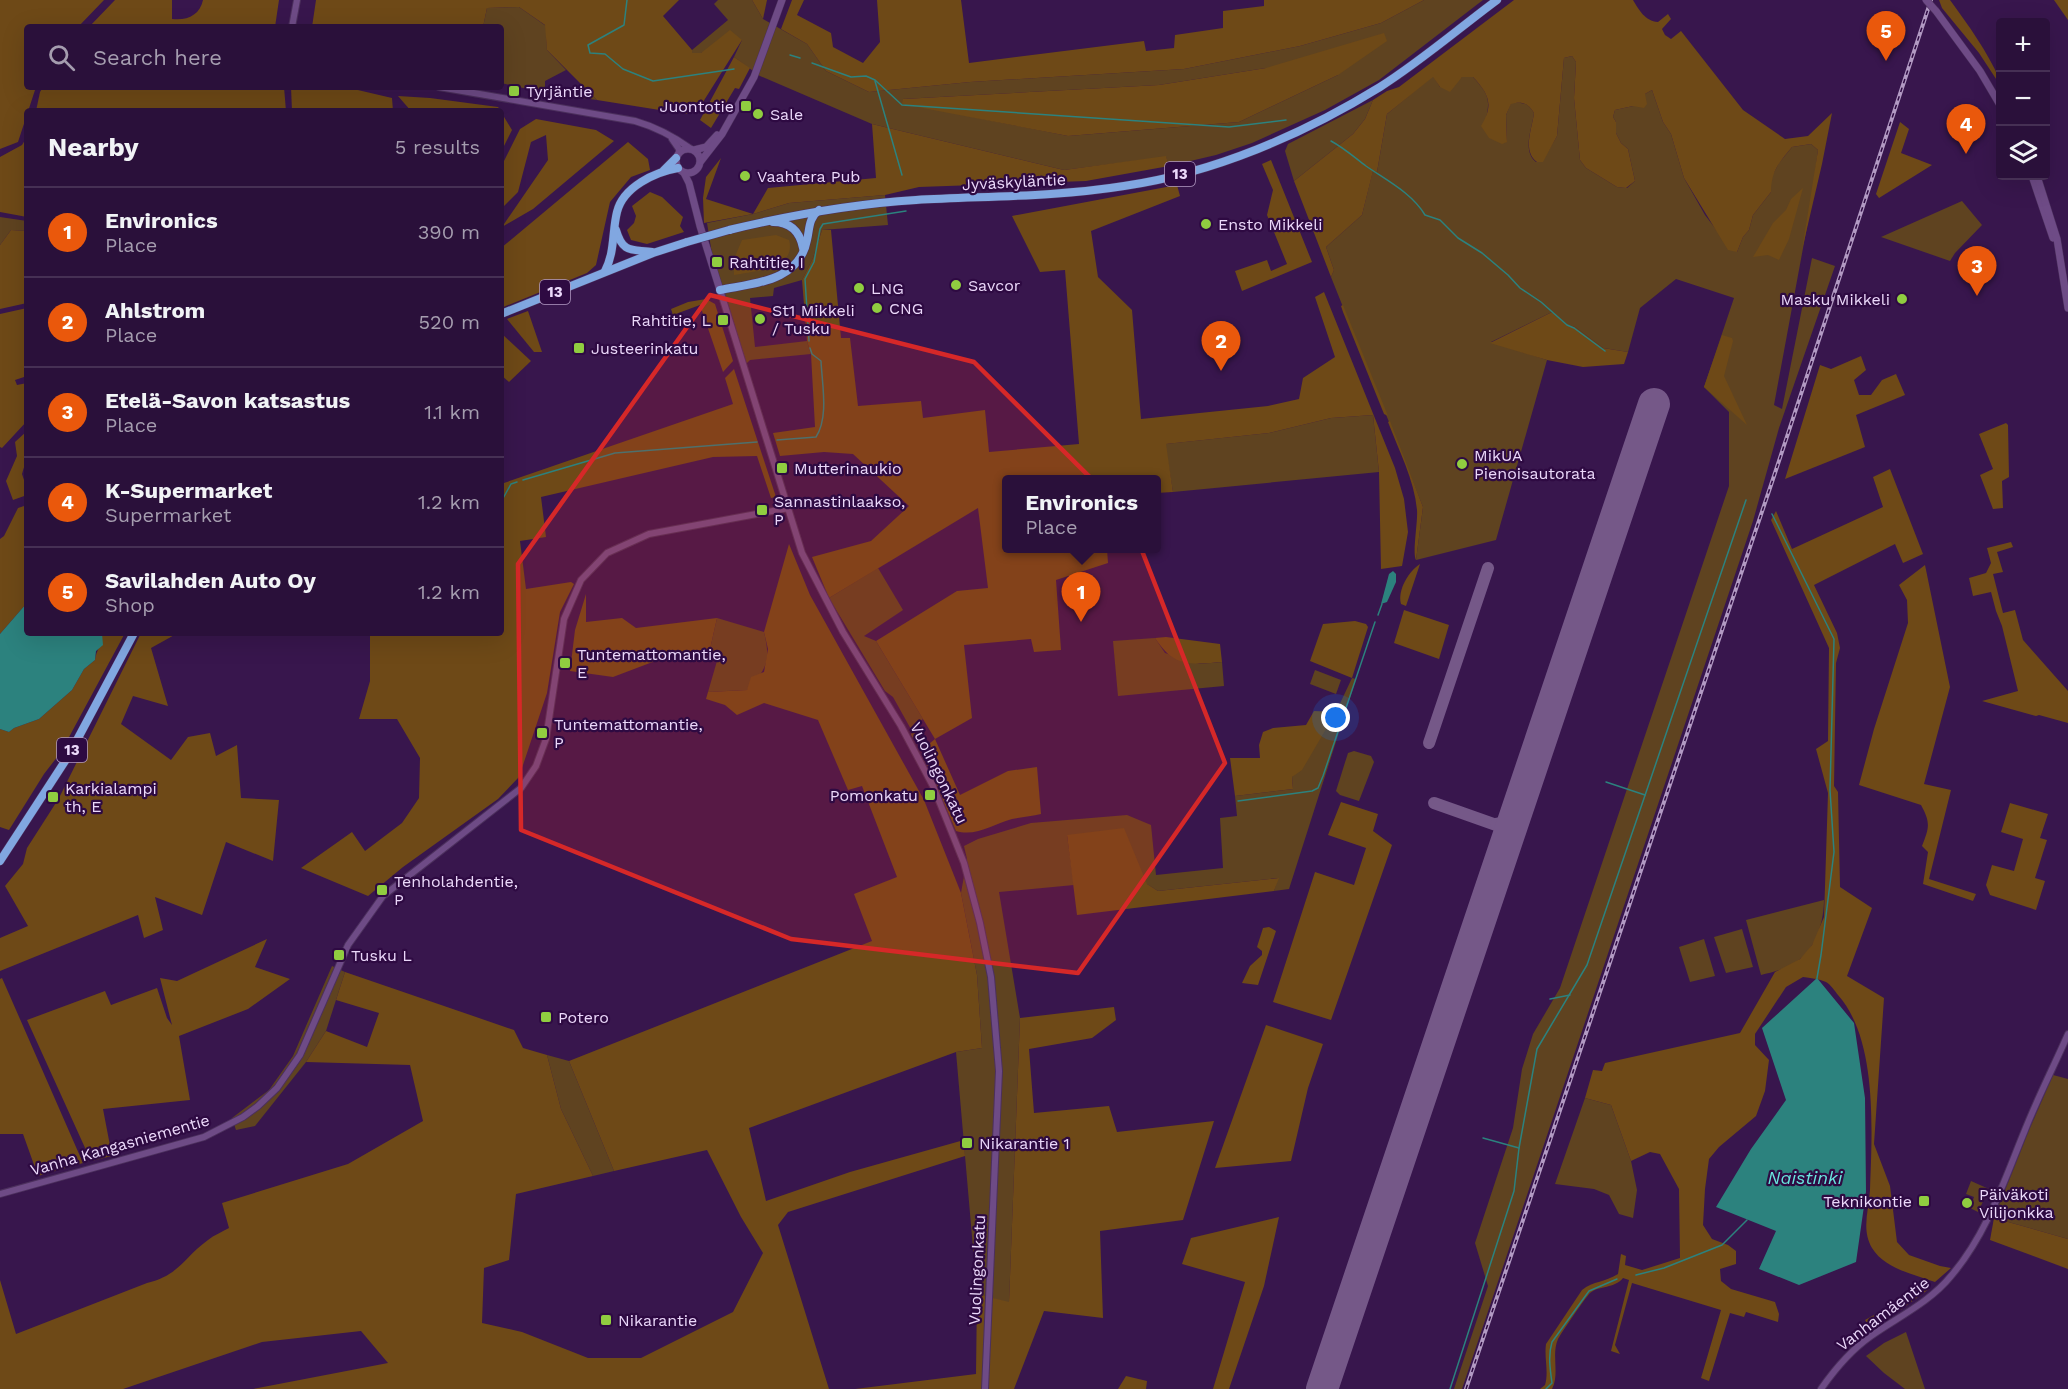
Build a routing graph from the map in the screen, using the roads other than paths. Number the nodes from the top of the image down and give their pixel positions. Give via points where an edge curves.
1 (297, 0) edge
2 (782, 0) edge
3 (1497, 0) edge
4 (1926, 0) edge
5 (293, 24) edge
6 (456, 90) edge
7 (1996, 97) edge
8 (723, 130) junction
9 (668, 134) junction
10 (693, 149) junction
11 (677, 156) junction
12 (700, 165) junction
13 (681, 170) junction
14 (661, 173) junction
15 (2033, 180) edge
16 (2038, 180) edge
17 (695, 205) junction
18 (819, 210) junction
19 (760, 223) junction
20 (615, 226) junction
21 (804, 251) junction
22 (653, 253) junction
23 (2060, 260) junction
24 (605, 271) junction
25 (720, 290) junction
26 (2068, 308) edge
27 (504, 313) edge
28 (789, 508) junction
29 (132, 636) edge
30 (0, 861) edge
31 (2068, 1034) edge
32 (0, 1194) edge
33 (985, 1389) edge
34 (1821, 1389) edge

1 - 5 street
2 - 8 main road via 754,77
3 - 18 highway, Jyväskyläntie / 13 via 1367,95 1270,143 1193,170 1087,191 915,200
4 - 7 main road, bridge
6 - 9 street via 635,121
8 - 10 main road via 706,147
8 - 12 main road
9 - 10 street
9 - 11 street via 676,144
10 - 11 main road via 684,149
10 - 12 main road via 699,154
11 - 13 main road
11 - 14 highway
12 - 13 main road via 692,173
12 - 17 main road via 694,179
13 - 14 highway
13 - 17 main road, Vuolingonkatu
14 - 20 highway via 625,196
15 - 23 main road
16 - 23 main road via 2052,217
17 - 25 main road, Vuolingonkatu
18 - 19 highway, Jyväskyläntie / 13
18 - 21 highway via 810,220
19 - 21 highway via 790,225 798,232
19 - 22 highway, Jyväskyläntie / 13, bridge
20 - 22 highway via 627,249
20 - 24 highway via 612,255
21 - 25 highway via 785,274
22 - 24 highway, Jyväskyläntie / 13
23 - 26 main road
24 - 27 highway, Jyväskyläntie / 13
25 - 28 street, Vuolingonkatu
28 - 32 street, Vanha Kangasniementie via 649,534 607,553 581,580 564,619 546,740 536,766 521,788 383,896 348,945 300,1055 277,1088 258,1106 204,1137
28 - 33 street, Vuolingonkatu via 802,553 822,593 933,786 960,853 980,923 991,977 999,1071
29 - 30 highway, 13 via 69,755
31 - 34 street, Vanhamäentie via 1989,1220 1961,1264 1928,1298 1856,1348

